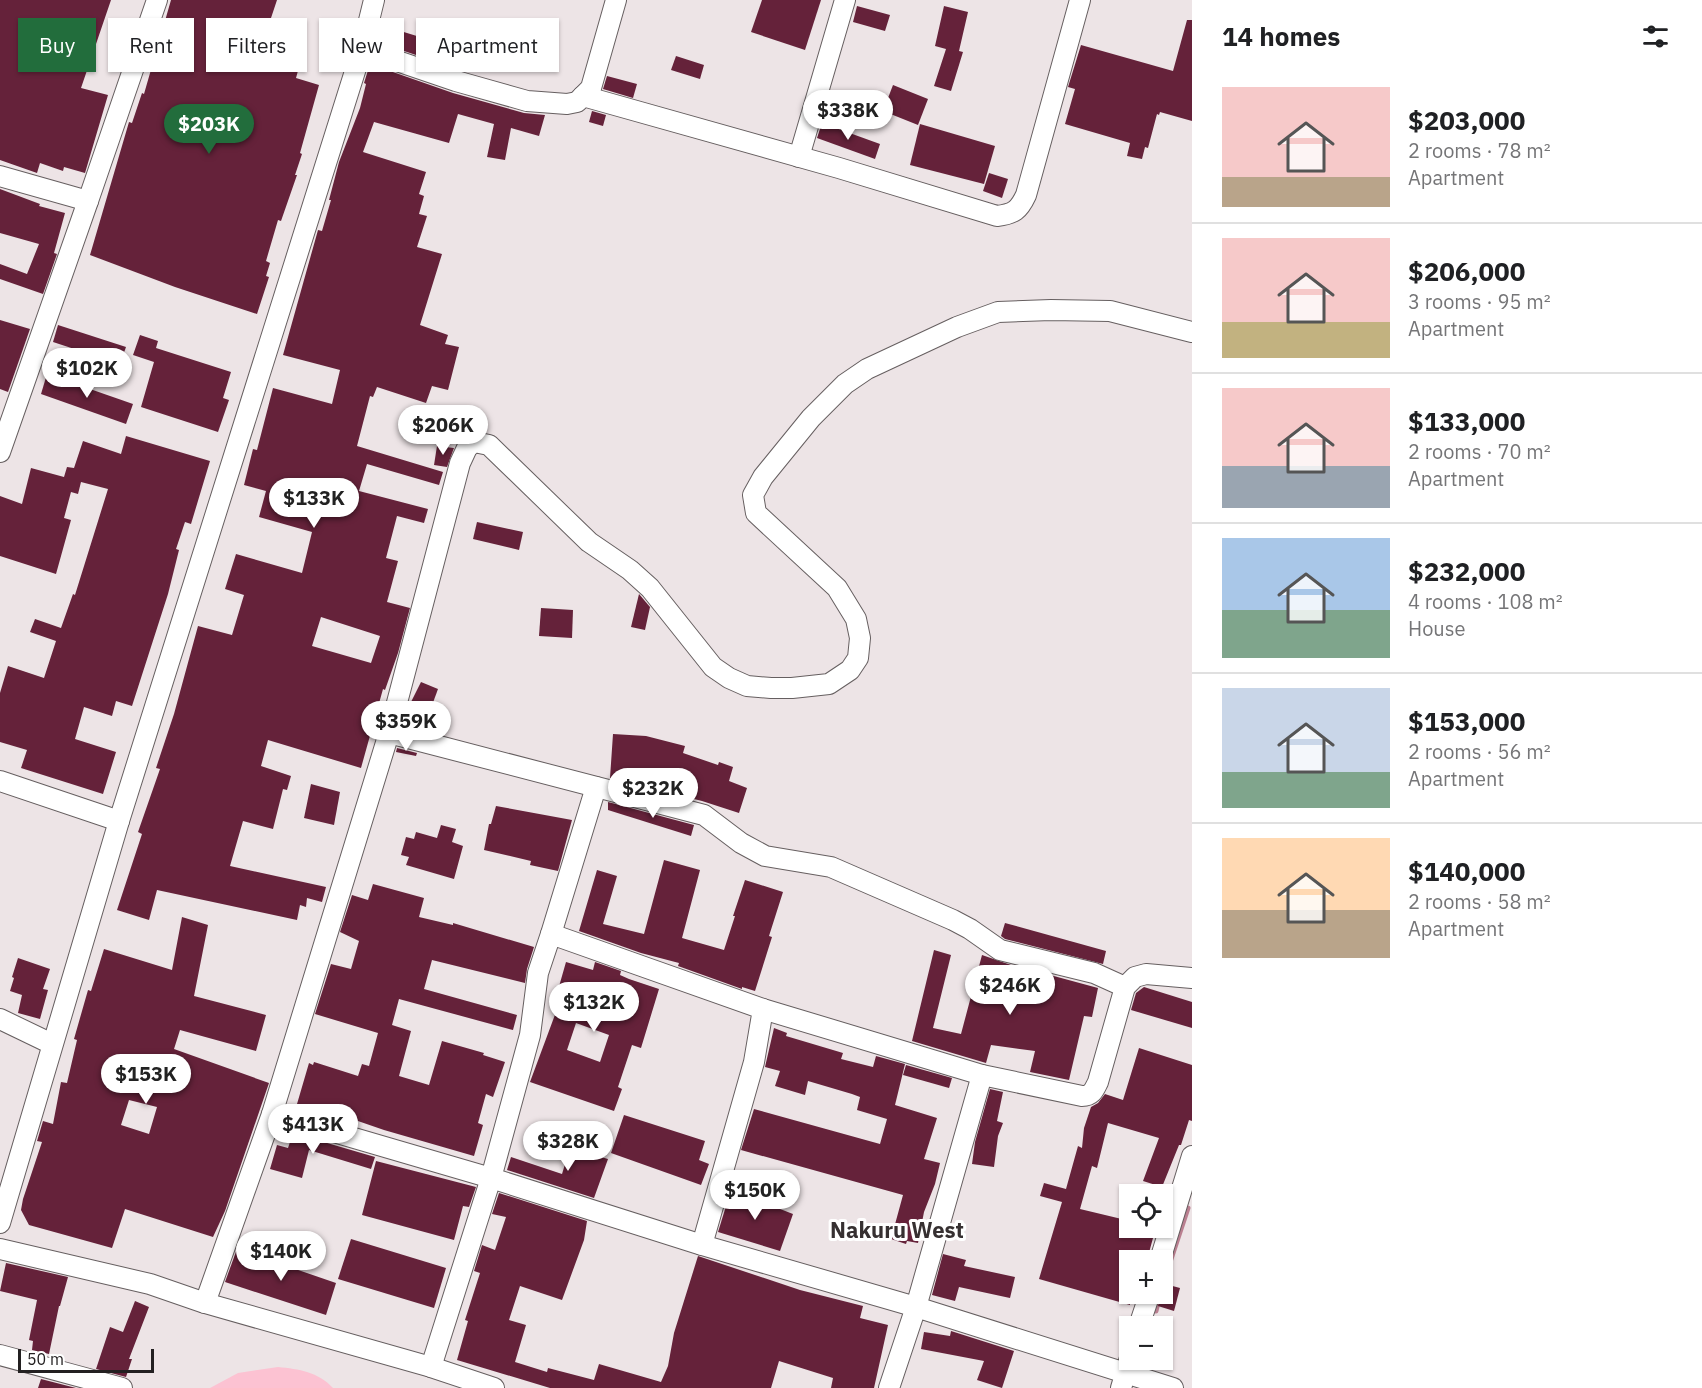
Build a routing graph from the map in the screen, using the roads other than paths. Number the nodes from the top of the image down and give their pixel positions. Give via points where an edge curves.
1 (157, 0) edge
2 (374, 0) edge
3 (616, 0) edge
4 (845, 0) edge
5 (1080, 0) edge
6 (370, 18) edge
7 (404, 63) edge
8 (355, 72) edge
9 (583, 96) junction
10 (799, 157) junction
11 (0, 176) edge
12 (88, 201) junction
13 (1192, 332) edge
14 (0, 452) edge
15 (389, 733) junction
16 (0, 781) edge
17 (596, 787) junction
18 (119, 821) junction
19 (550, 934) junction
20 (1192, 978) edge
21 (1125, 987) junction
22 (763, 1009) junction
23 (0, 1019) edge
24 (52, 1044) junction
25 (982, 1075) junction
26 (273, 1114) junction
27 (1192, 1156) edge
28 (491, 1178) junction
29 (0, 1223) edge
30 (702, 1245) junction
31 (0, 1249) edge
32 (1163, 1250) edge
33 (205, 1303) junction
34 (916, 1307) junction
35 (0, 1355) edge
36 (431, 1367) junction
37 (1125, 1373) edge
38 (122, 1388) edge
39 (494, 1388) edge
40 (889, 1388) edge
41 (1173, 1388) edge

1 - 12 street
2 - 6 street
3 - 9 street via 591,88
4 - 10 street
5 - 10 street via 1026,195 1012,214 998,216
7 - 9 street via 527,101 567,104
8 - 18 street
9 - 10 street
11 - 12 street
12 - 14 street
13 - 15 street via 1110,311 998,312 867,369 845,384 811,418 753,495 756,513 837,588 856,619 860,638 858,658 850,670 829,684 771,688 747,686 729,678 714,667 650,588 589,542 489,445 474,442 460,463
15 - 17 street
15 - 26 street
16 - 18 street
17 - 19 street
17 - 21 street via 704,814 765,856 831,867 953,920 1000,950 1094,973
18 - 24 street
19 - 22 street
19 - 28 street via 537,973 530,1035
20 - 21 street via 1146,974 1135,977
21 - 25 street via 1098,1082 1088,1096
22 - 25 street
22 - 30 street via 754,1062
23 - 24 street
24 - 29 street
25 - 34 street
26 - 28 street
26 - 33 street
27 - 32 street
28 - 30 street
28 - 36 street
30 - 34 street
31 - 33 street via 150,1284
33 - 36 street
34 - 37 street
34 - 40 street
35 - 38 street
36 - 39 street
37 - 41 street

